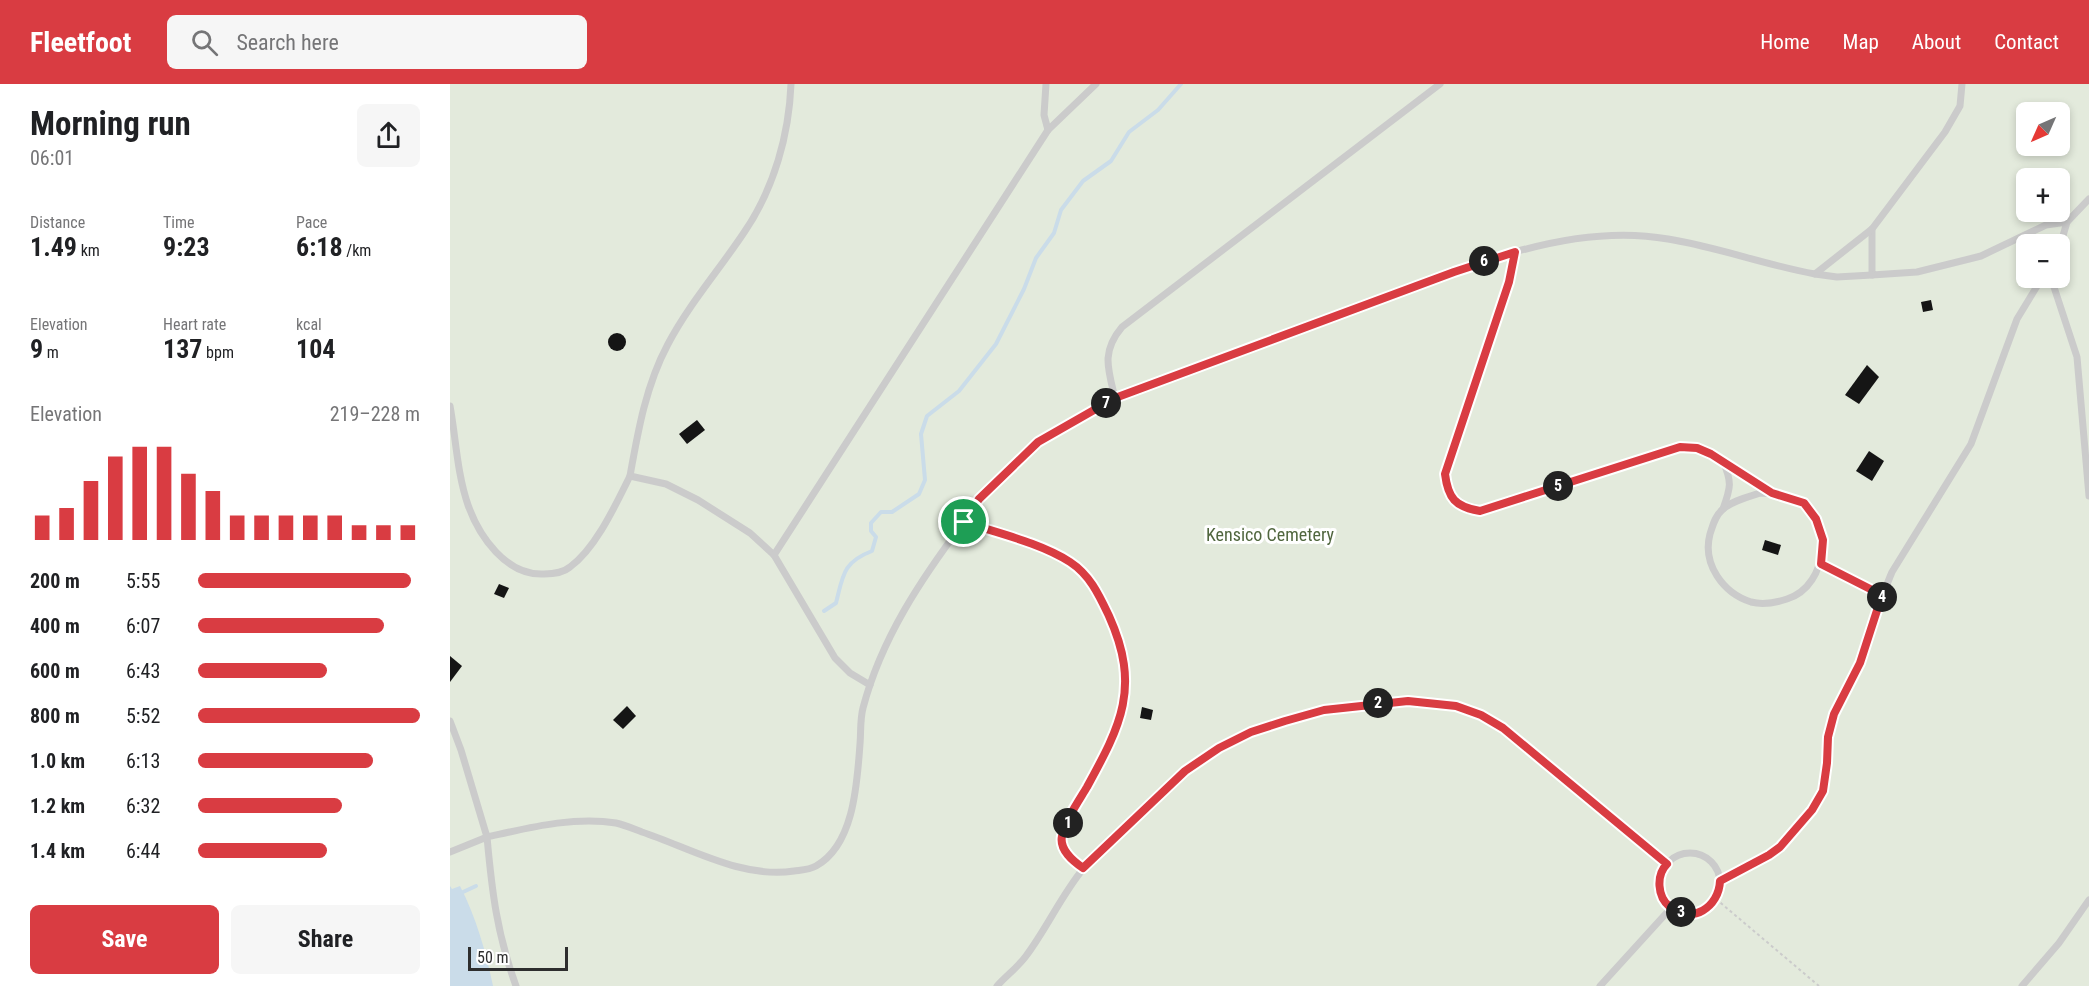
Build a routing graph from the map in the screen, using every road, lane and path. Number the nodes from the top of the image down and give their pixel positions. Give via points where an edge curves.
1 (790, 84) edge
2 (1046, 84) edge
3 (1096, 84) edge
4 (1440, 84) edge
5 (1962, 84) edge
6 (1048, 130) junction
7 (2089, 199) edge
8 (2070, 219) edge
9 (2067, 222) joint
10 (1872, 229) junction
11 (2064, 234) edge
12 (1515, 252) junction
13 (1815, 274) junction
14 (1872, 275) junction
15 (2036, 288) edge
16 (2054, 288) edge
17 (1115, 398) junction
18 (450, 405) edge
19 (1723, 461) junction
20 (630, 476) junction
21 (1772, 493) junction
22 (2089, 496) edge
23 (1723, 508) junction
24 (964, 522) junction
25 (774, 555) junction
26 (1821, 564) junction
27 (1882, 595) junction
28 (870, 685) junction
29 (450, 721) edge
30 (487, 837) junction
31 (450, 852) edge
32 (1667, 864) junction
33 (1083, 868) junction
34 (1720, 881) junction
35 (1716, 899) junction
36 (2089, 900) edge
37 (1671, 908) junction
38 (516, 986) edge
39 (996, 986) edge
40 (1600, 986) edge
41 (1820, 986) edge
42 (2022, 986) edge

1 - 20 lane via 778,162 747,229 684,315 667,346 652,379
2 - 6 lane via 1044,115
3 - 6 lane
4 - 17 lane via 1122,327 1109,346 1107,358
5 - 10 lane via 1960,106 1945,132
6 - 25 lane
7 - 8 lane
9 - 11 lane
9 - 14 lane via 2046,225 1981,256 1949,265
10 - 13 lane
10 - 14 lane
12 - 13 lane via 1564,239 1667,238
12 - 17 lane
12 - 19 lane via 1509,282 1445,474 1450,495 1457,504 1480,511 1680,447 1697,448
13 - 14 lane
15 - 27 lane via 2017,319 1971,444
16 - 22 lane via 2077,357
17 - 24 lane via 1038,442 979,499
18 - 20 lane via 461,483 477,526 499,555 524,571 539,575 569,569 597,536
19 - 21 lane
19 - 23 lane via 1730,490
20 - 25 lane via 666,484 698,500 750,532
21 - 23 lane via 1760,493
21 - 26 lane via 1804,503 1816,519 1823,540
23 - 26 lane via 1713,522 1708,541 1710,561 1719,580 1733,594 1752,602 1772,603 1795,596 1810,583
24 - 28 lane via 893,630
24 - 33 lane via 1071,562 1093,584 1117,636 1125,680 1123,709 1107,751 1061,838 1065,850
25 - 28 lane via 835,658
26 - 27 lane
27 - 34 lane via 1860,663 1834,714 1823,791 1780,847
28 - 30 lane via 862,711 853,800 846,829 827,860 812,868 768,872 743,868 618,824 594,821
29 - 30 lane
30 - 31 lane
30 - 38 lane via 493,904
32 - 33 lane via 1503,728 1456,706 1408,701 1324,710 1251,732 1219,748 1185,771
32 - 34 lane via 1682,853 1701,855 1718,870
32 - 37 lane via 1659,877 1659,888
33 - 39 lane via 1025,957
34 - 35 lane
35 - 37 lane via 1699,913
35 - 41 path
36 - 42 lane
37 - 40 lane

